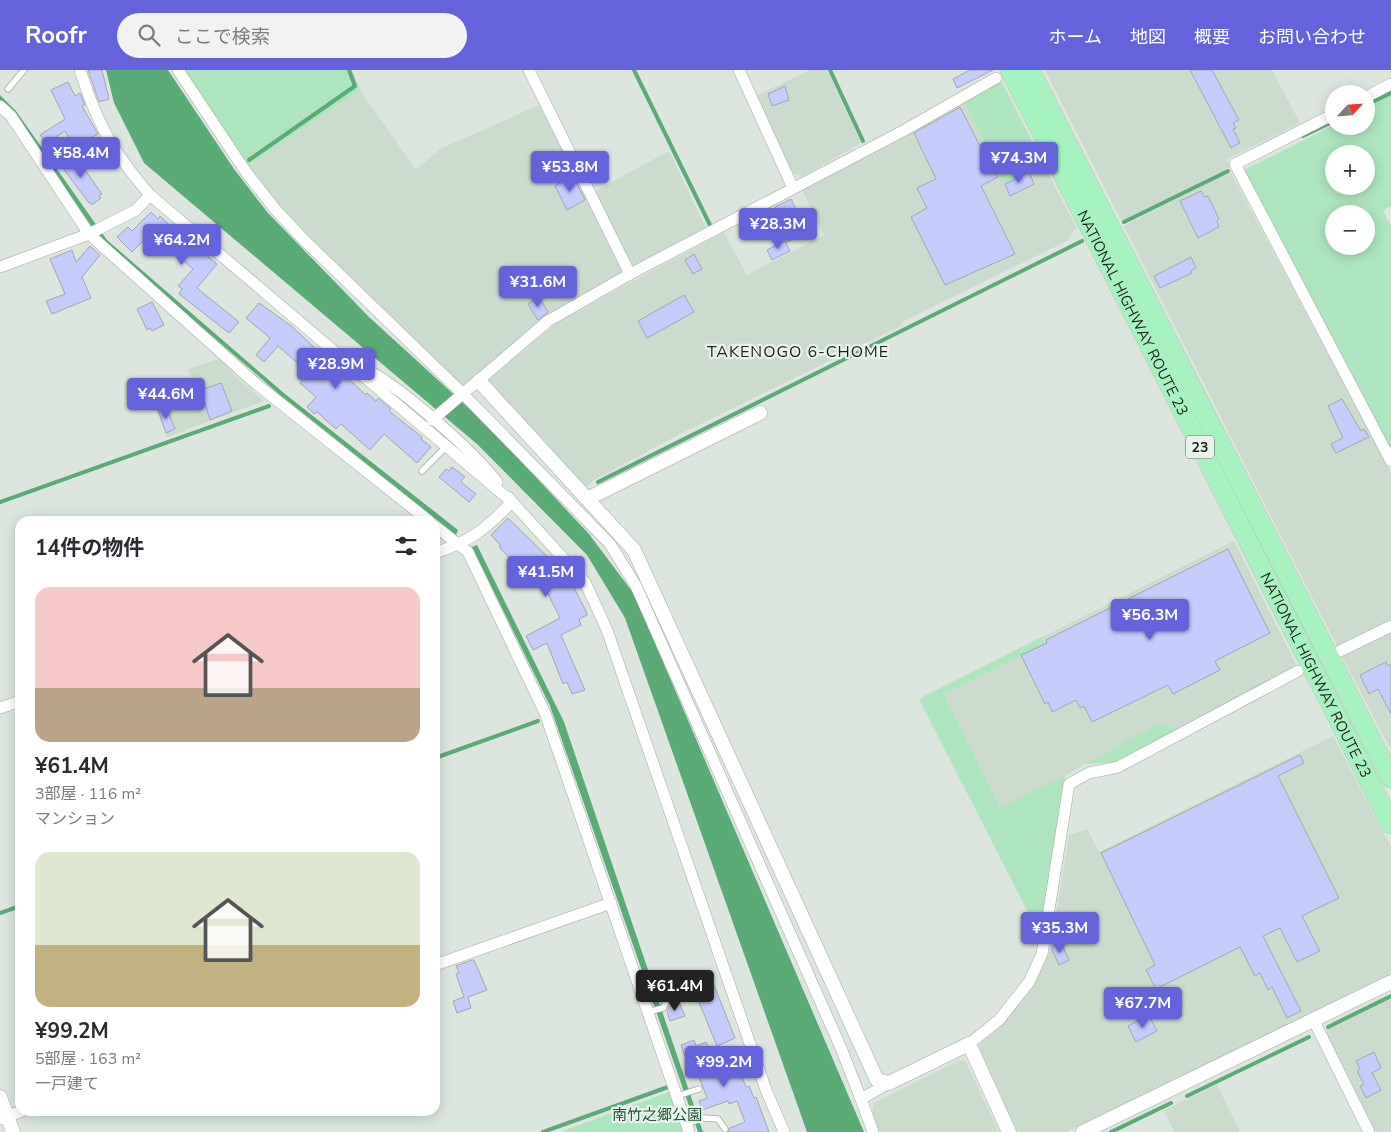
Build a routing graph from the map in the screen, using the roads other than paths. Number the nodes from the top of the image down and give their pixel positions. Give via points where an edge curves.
1 (24, 70) edge
2 (80, 70) edge
3 (178, 70) edge
4 (529, 70) edge
5 (739, 70) edge
6 (1030, 70) edge
7 (1003, 74) edge
8 (1391, 84) edge
9 (8, 89) dead end
10 (1375, 92) edge
11 (0, 106) edge
12 (1325, 119) edge
13 (793, 188) junction
14 (150, 195) junction
15 (95, 231) junction
16 (0, 267) edge
17 (630, 274) junction
18 (348, 362) junction
19 (479, 381) junction
20 (463, 394) junction
21 (760, 413) dead end
22 (434, 418) junction
23 (447, 446) junction
24 (1391, 461) edge
25 (422, 471) dead end
26 (587, 499) junction
27 (512, 502) junction
28 (423, 516) edge
29 (440, 530) edge
30 (460, 544) junction
31 (440, 551) edge
32 (1391, 626) edge
33 (1340, 651) dead end
34 (1298, 672) dead end
35 (15, 703) edge
36 (0, 708) edge
37 (1390, 772) edge
38 (1368, 779) junction
39 (1391, 824) edge
40 (611, 903) junction
41 (440, 963) edge
42 (1391, 982) edge
43 (683, 996) dead end
44 (650, 1012) junction
45 (1314, 1021) junction
46 (969, 1044) junction
47 (889, 1084) junction
48 (699, 1089) dead end
49 (679, 1095) junction
50 (0, 1097) edge
51 (861, 1099) junction
52 (4, 1118) edge
53 (688, 1126) edge
54 (725, 1129) dead end
55 (13, 1132) edge
56 (784, 1132) edge
57 (873, 1132) edge
58 (1009, 1132) edge
59 (1083, 1132) edge
60 (1369, 1132) edge

1 - 9 lane
2 - 14 street via 89,100 109,143
3 - 20 street via 246,172 275,209
4 - 17 street
5 - 13 street
6 - 37 highway, NATIONAL HIGHWAY ROUTE 23 / 23
7 - 13 street
7 - 38 highway, NATIONAL HIGHWAY ROUTE 23 / 23
8 - 10 street
11 - 15 street via 11,116
12 - 24 street via 1235,164
13 - 17 street
14 - 15 street via 136,210
14 - 18 street
15 - 16 street
15 - 28 street via 255,383
17 - 19 street via 548,321
18 - 22 street via 377,375
18 - 23 street
19 - 20 street
19 - 26 street
20 - 22 street
20 - 51 street via 610,544 636,586
21 - 26 street
22 - 27 street via 486,468
23 - 25 lane
23 - 27 street
26 - 47 street via 634,550 872,1072 877,1080
27 - 30 street via 483,532
27 - 56 street via 585,582 597,604 766,1090
29 - 30 street
30 - 31 street
30 - 40 street via 468,552 545,713
32 - 33 street
34 - 46 street via 1118,767 1089,773 1069,784 1042,954 1029,982 999,1020
35 - 36 street
37 - 38 street
38 - 39 highway, NATIONAL HIGHWAY ROUTE 23 / 23
40 - 41 street
40 - 44 street
42 - 45 street
43 - 44 lane via 667,1002 664,1008
44 - 49 street
45 - 59 street
45 - 60 street
46 - 47 street
46 - 58 street
47 - 51 street
48 - 49 lane
49 - 53 street
50 - 52 street
51 - 57 street
52 - 55 street
53 - 54 lane via 700,1119 718,1119

